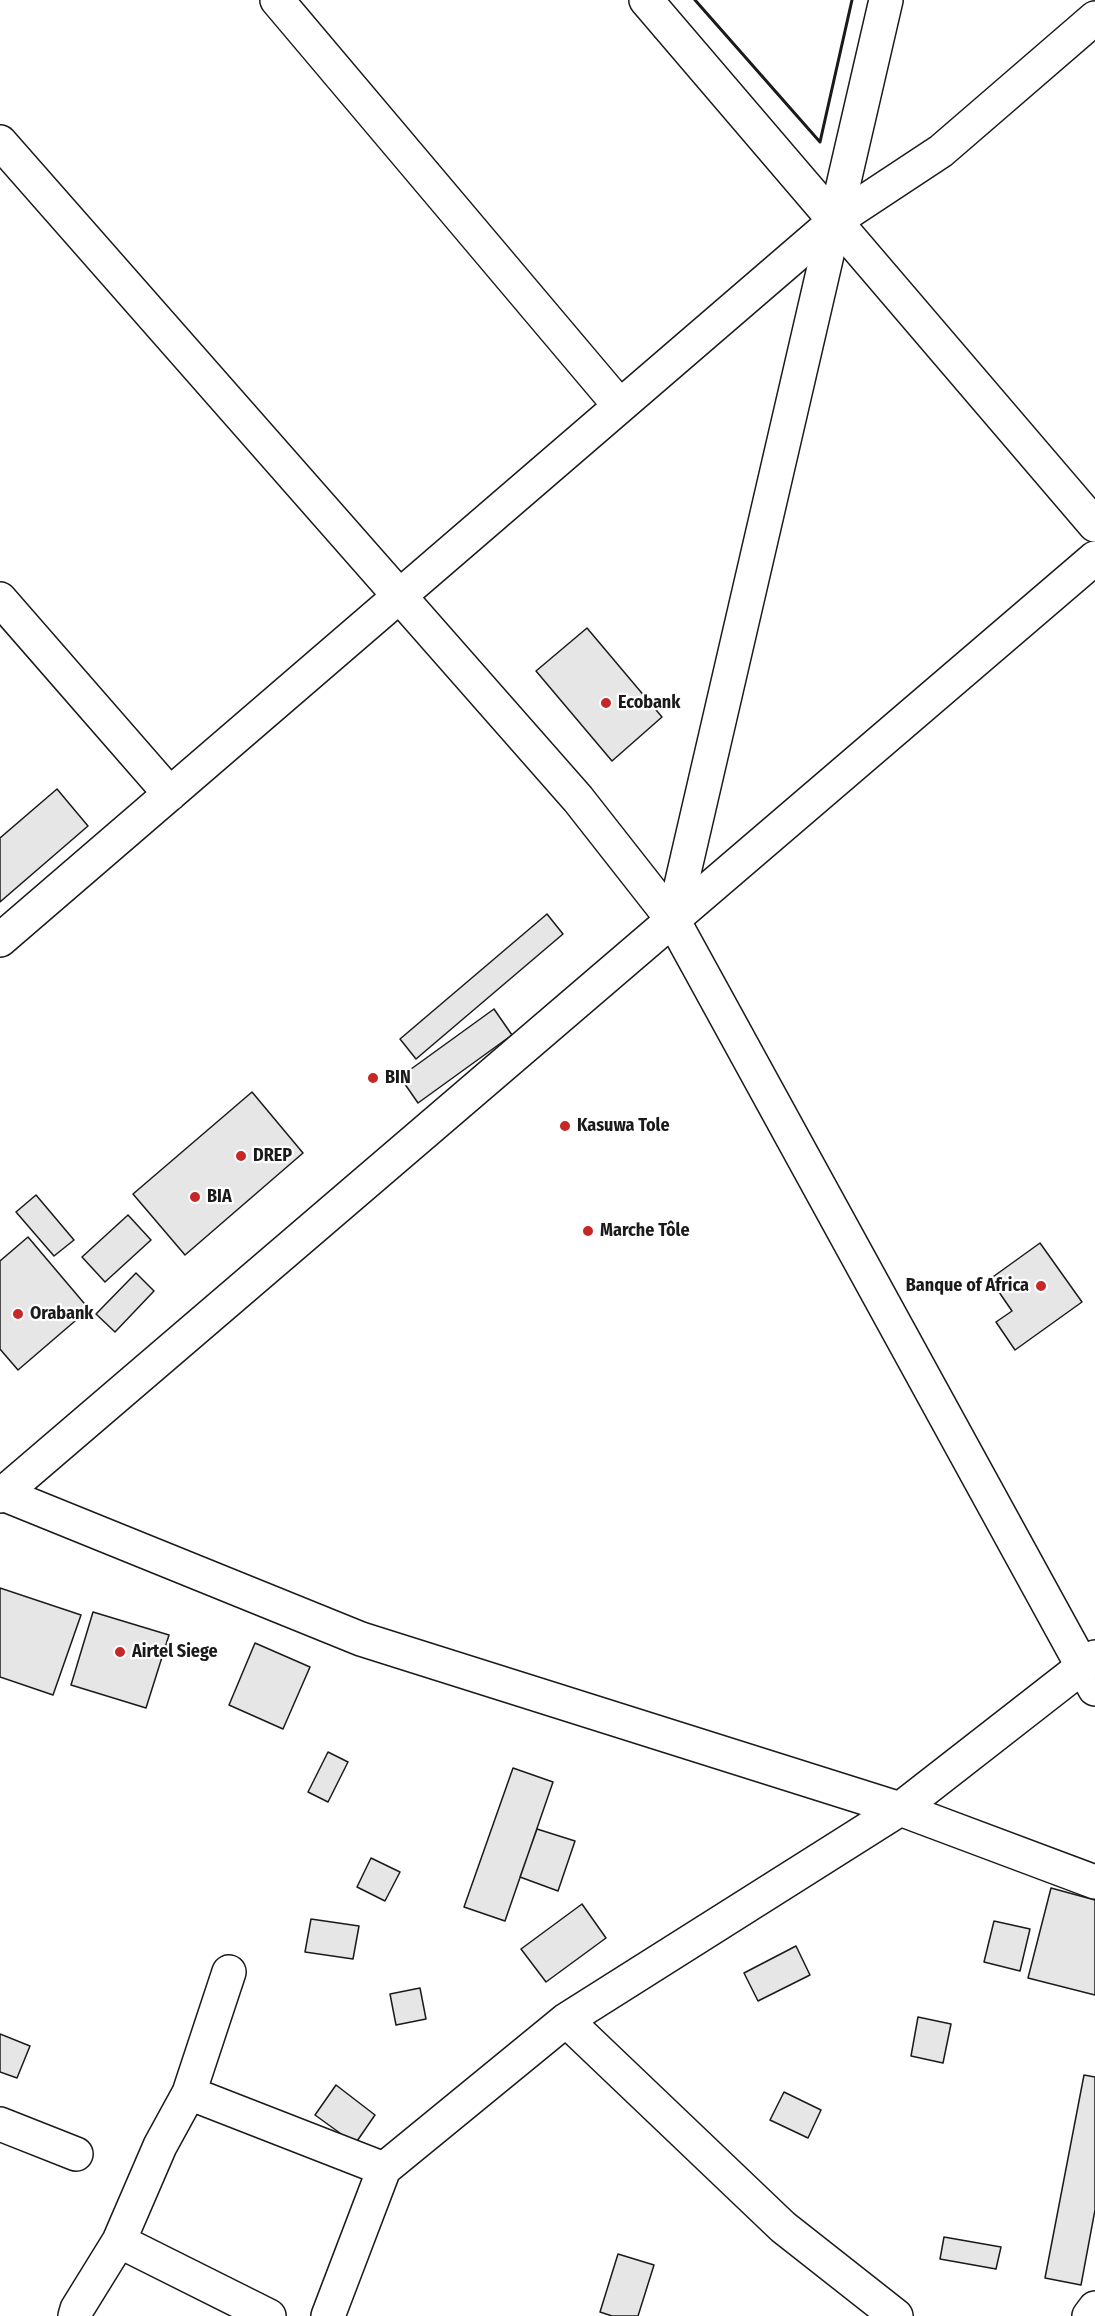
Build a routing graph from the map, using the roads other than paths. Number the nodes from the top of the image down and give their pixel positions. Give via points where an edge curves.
1 (277, 0) edge
2 (646, 0) edge
3 (886, 0) edge
4 (1095, 18) edge
5 (0, 142) edge
6 (835, 221) junction
7 (620, 406) junction
8 (1095, 525) edge
9 (1095, 558) edge
10 (400, 596) junction
11 (0, 598) edge
12 (170, 794) junction
13 (673, 920) junction
14 (0, 940) edge
15 (1, 1494) edge
16 (1091, 1671) edge
17 (900, 1809) junction
18 (1095, 1882) edge
19 (229, 1972) dead end
20 (566, 2020) junction
21 (189, 2093) junction
22 (0, 2124) edge
23 (76, 2154) dead end
24 (384, 2169) junction
25 (119, 2241) junction
26 (1095, 2308) edge
27 (337, 2314) edge
28 (75, 2316) edge
29 (269, 2316) edge
30 (896, 2316) edge
31 (1089, 2316) edge

1 - 7 street
2 - 6 street
3 - 6 street
4 - 6 street via 941,151
5 - 10 street
6 - 7 street
6 - 8 street
6 - 13 street
7 - 10 street
9 - 13 street
10 - 12 street
10 - 13 street via 578,799
11 - 12 street
12 - 14 street
13 - 15 street
13 - 16 street
15 - 17 street via 361,1639
16 - 17 street
17 - 18 street
17 - 20 street
19 - 21 street
20 - 24 street
20 - 30 street via 783,2227
21 - 24 street
21 - 25 street via 160,2146
22 - 23 street
24 - 27 street
25 - 28 street
25 - 29 street
26 - 31 street

